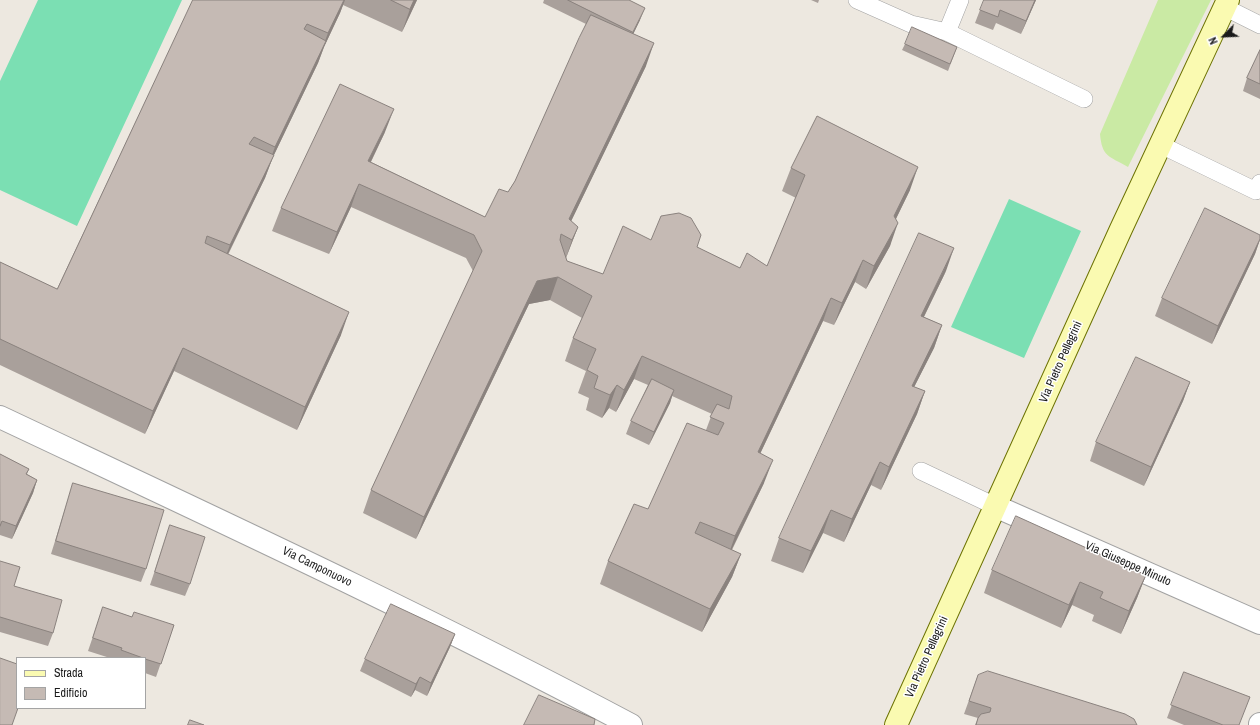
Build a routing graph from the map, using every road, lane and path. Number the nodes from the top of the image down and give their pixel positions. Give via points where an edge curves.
1 (857, 0) edge
2 (960, 0) edge
3 (1226, 4) edge
4 (1260, 25) edge
5 (948, 32) junction
6 (1084, 100) dead end
7 (1160, 145) junction
8 (1260, 183) edge
9 (0, 417) edge
10 (921, 471) dead end
11 (995, 506) junction
12 (1260, 623) edge
13 (631, 725) edge
14 (896, 725) edge

1 - 5 lane via 911,24
2 - 5 lane
3 - 4 lane
3 - 7 main road, Via Pietro Pellegrini
5 - 6 lane
7 - 8 lane via 1256,191
7 - 11 main road, Via Pietro Pellegrini
9 - 13 street, Via Camponuovo via 494,653
10 - 11 lane
11 - 12 street, Via Giuseppe Minuto
11 - 14 main road, Via Pietro Pellegrini

